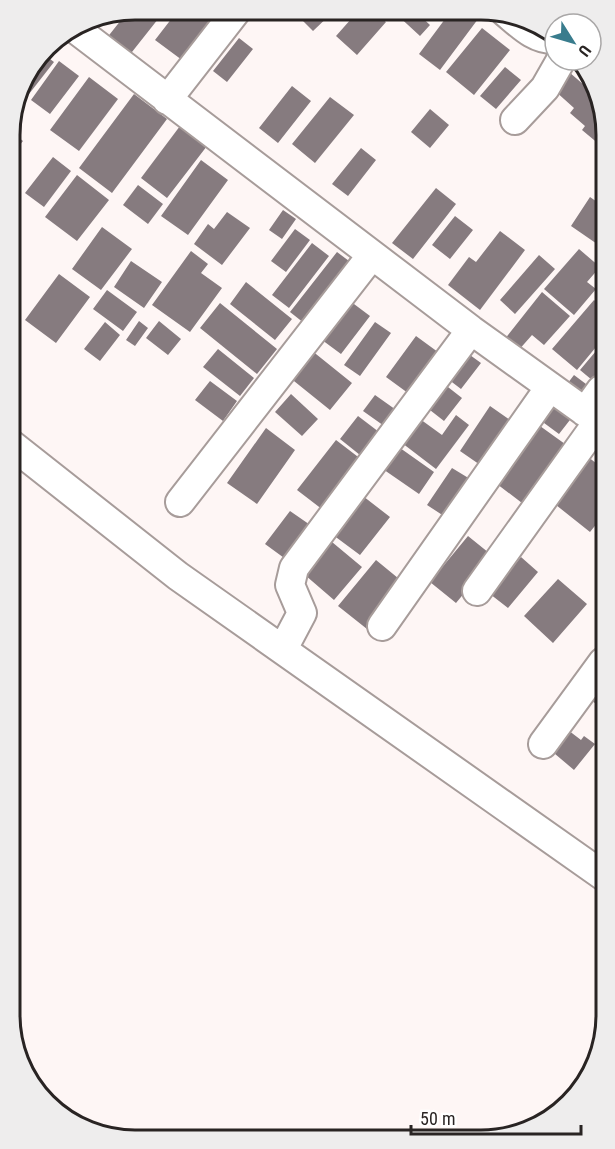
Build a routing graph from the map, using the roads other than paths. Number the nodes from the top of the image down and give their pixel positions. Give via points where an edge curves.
1 (229, 20) edge
2 (525, 29) edge
3 (81, 33) edge
4 (543, 40) edge
5 (554, 72) edge
6 (167, 100) junction
7 (515, 120) dead end
8 (372, 255) junction
9 (471, 330) junction
10 (550, 387) junction
11 (596, 412) edge
12 (20, 451) edge
13 (180, 502) dead end
14 (477, 591) dead end
15 (382, 626) dead end
16 (283, 649) junction
17 (595, 672) edge
18 (543, 744) dead end
19 (595, 870) edge

1 - 6 street
2 - 4 street
3 - 6 street
5 - 7 street via 545,88
6 - 8 street
8 - 9 street
8 - 13 street
9 - 10 street
9 - 16 street via 294,568 291,585 302,614
10 - 11 street
10 - 15 street
11 - 14 street
12 - 16 street via 178,576
16 - 19 street
17 - 18 street

